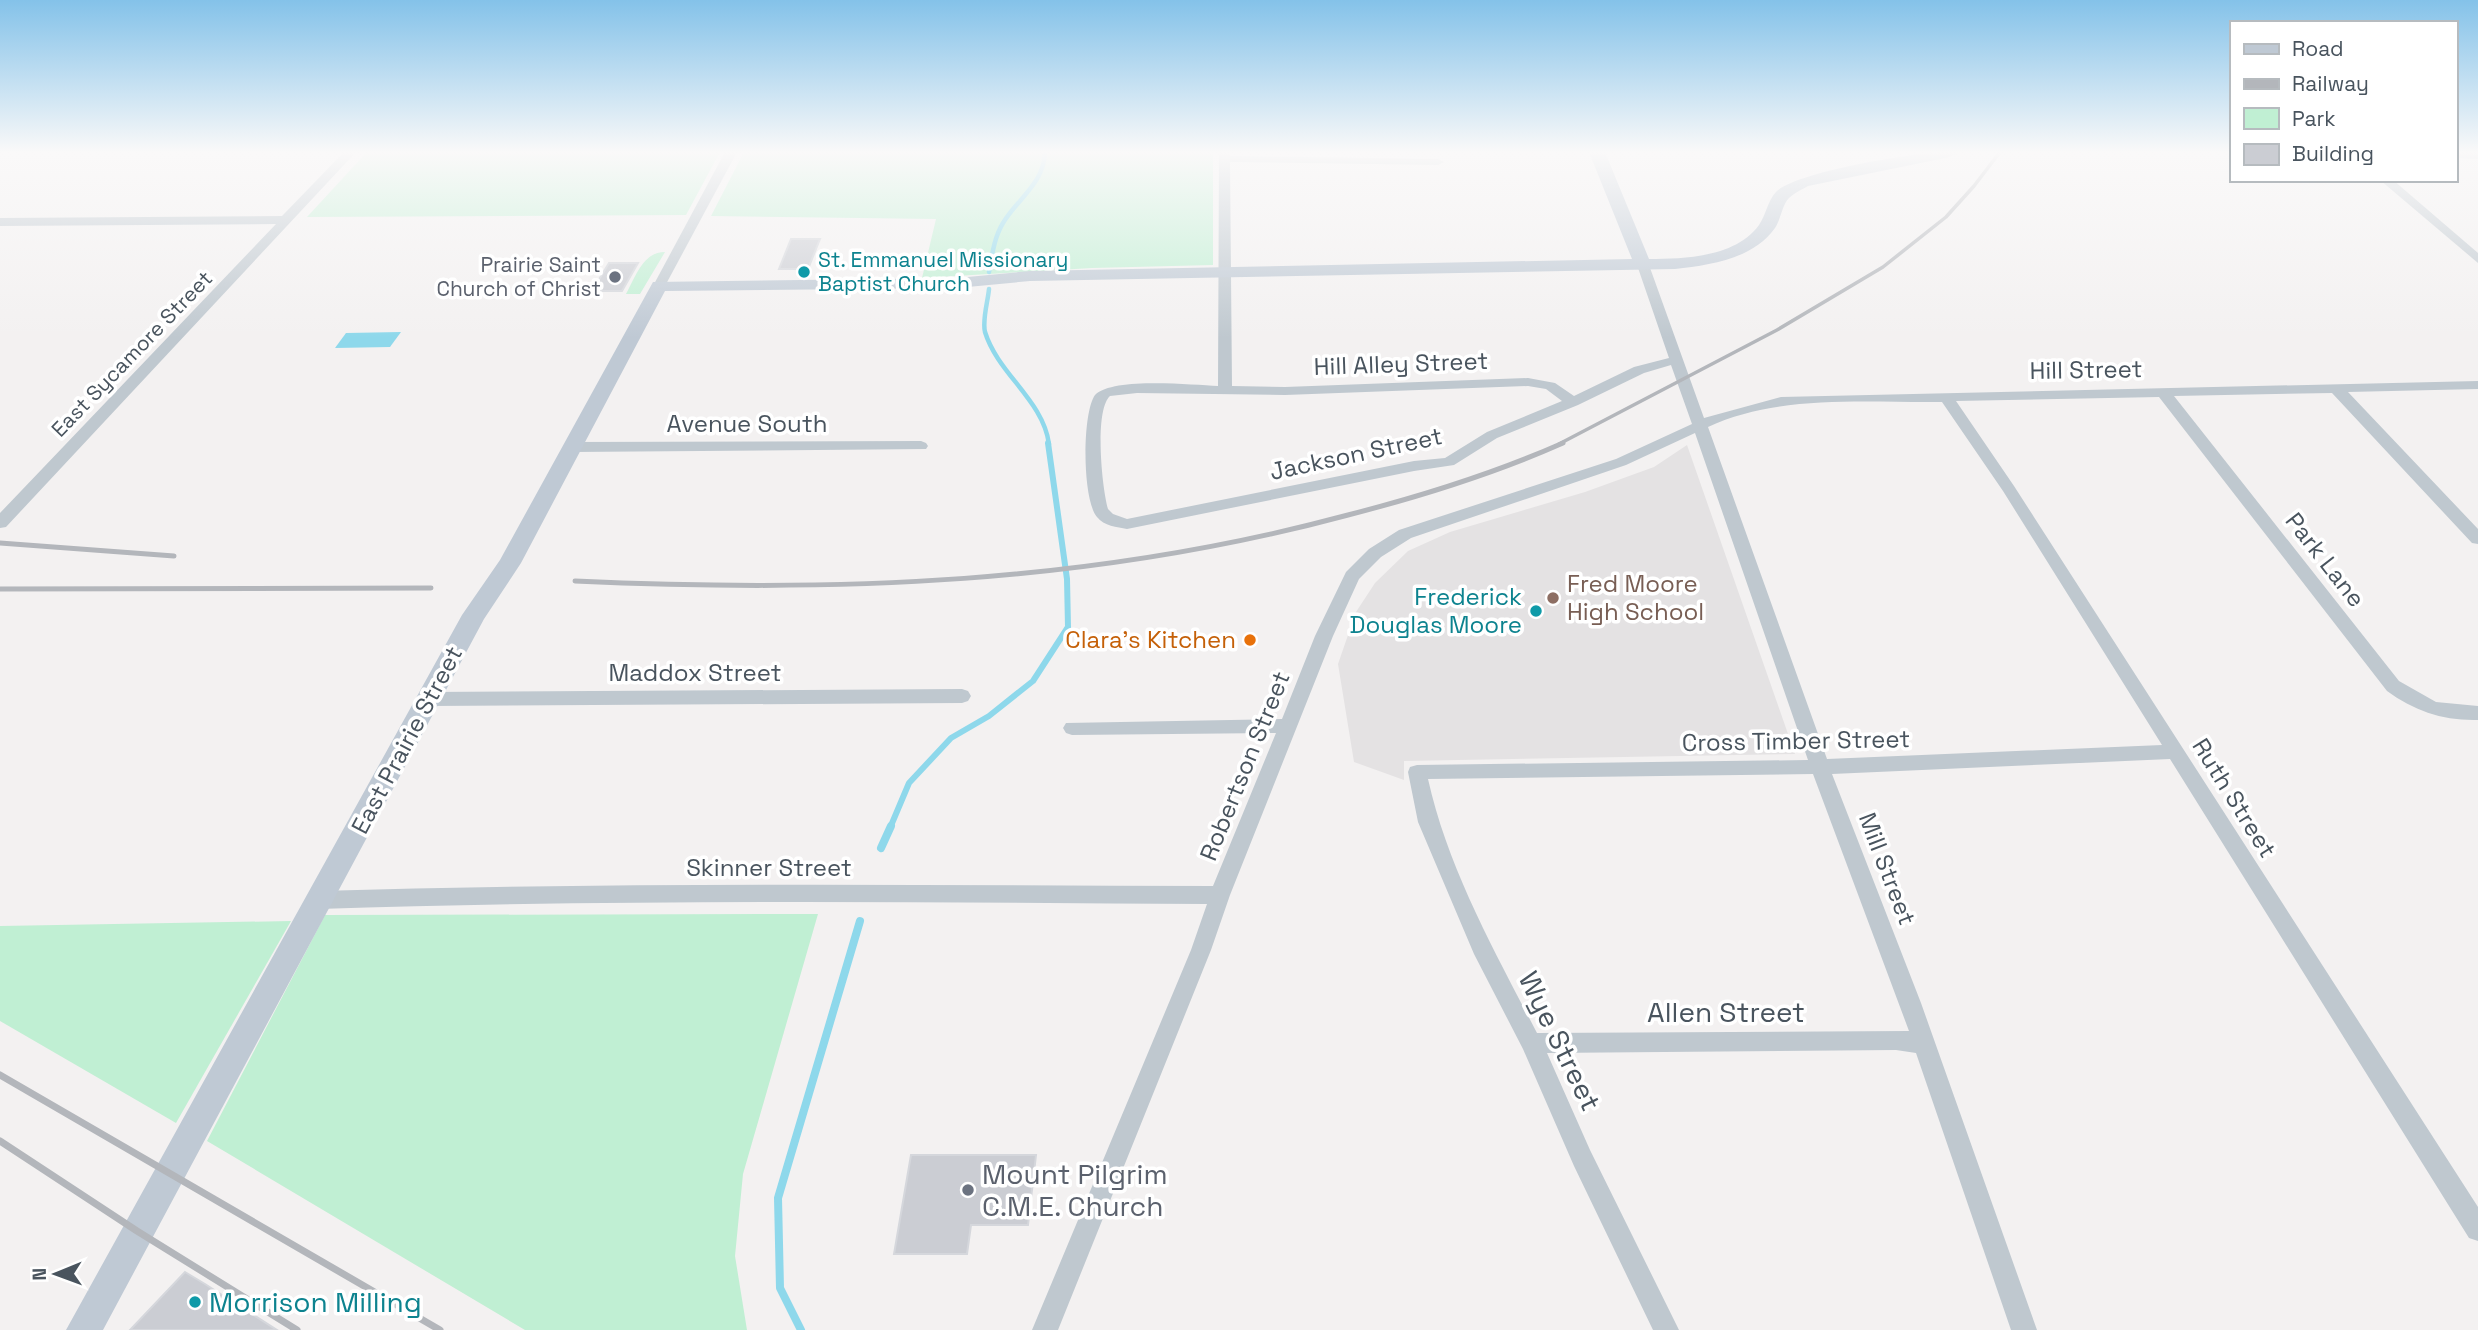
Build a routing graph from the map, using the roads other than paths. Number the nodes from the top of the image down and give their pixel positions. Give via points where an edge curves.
1 (293, 214) edge
2 (698, 214) edge
3 (1225, 214) edge
4 (1622, 214) edge
5 (1773, 214) edge
6 (2426, 214) edge
7 (287, 220) junction
8 (0, 222) edge
9 (2478, 259) edge
10 (1643, 265) junction
11 (1225, 271) junction
12 (659, 286) junction
13 (1676, 360) junction
14 (2478, 385) edge
15 (2336, 388) junction
16 (1225, 391) junction
17 (2162, 391) junction
18 (1945, 396) junction
19 (1573, 402) junction
20 (1699, 426) junction
21 (921, 446) dead end
22 (573, 447) junction
23 (1111, 521) joint
24 (0, 523) edge
25 (2478, 539) edge
26 (962, 696) dead end
27 (429, 699) junction
28 (2478, 713) edge
29 (1288, 726) junction
30 (1072, 729) dead end
31 (2175, 751) junction
32 (1820, 767) junction
33 (1417, 772) joint
34 (1220, 895) junction
35 (319, 900) junction
36 (1531, 1043) junction
37 (1921, 1043) junction
38 (2478, 1229) edge
39 (84, 1330) edge
40 (1045, 1330) edge
41 (1665, 1330) edge
42 (2024, 1330) edge

1 - 7 street, East Sycamore Street
2 - 12 street, East Prairie Street
3 - 11 street
4 - 10 street
5 - 10 street via 1757,238 1731,252 1705,260
6 - 9 street
7 - 8 street
7 - 24 street, East Sycamore Street
10 - 11 street
10 - 13 street, Mill Street
11 - 12 street via 1030,276 957,283
11 - 16 street
12 - 22 street, East Prairie Street
13 - 19 street, Jackson Street via 1639,370
13 - 20 street, Mill Street
14 - 15 street, Hill Street
15 - 17 street, Hill Street
15 - 25 street
16 - 19 street, Hill Alley Street via 1528,382 1550,386
16 - 23 street, Hill Alley Street via 1137,389 1107,392 1098,400 1094,417 1096,474 1100,510
17 - 18 street, Hill Street
17 - 28 street, Park Lane via 2393,686 2432,709
18 - 20 street, Hill Street via 1781,401
18 - 31 street, Ruth Street
19 - 23 street, Jackson Street via 1492,435 1449,462 1127,524
20 - 29 street, Robertson Street via 1621,462 1405,534 1375,553 1352,576
20 - 32 street, Mill Street
21 - 22 street, Avenue South
22 - 27 street, East Prairie Street
26 - 27 street, Maddox Street
27 - 35 street, East Prairie Street
29 - 30 street
29 - 34 street, Robertson Street
31 - 32 street, Cross Timber Street
31 - 38 street, Ruth Street
32 - 33 street, Cross Timber Street
32 - 37 street, Mill Street
33 - 36 street, Wye Street via 1428,822 1485,954
34 - 35 street, Skinner Street via 847,893
34 - 40 street, Robertson Street
35 - 39 street, East Prairie Street
36 - 37 street, Allen Street
36 - 41 street, Wye Street
37 - 42 street, Mill Street

